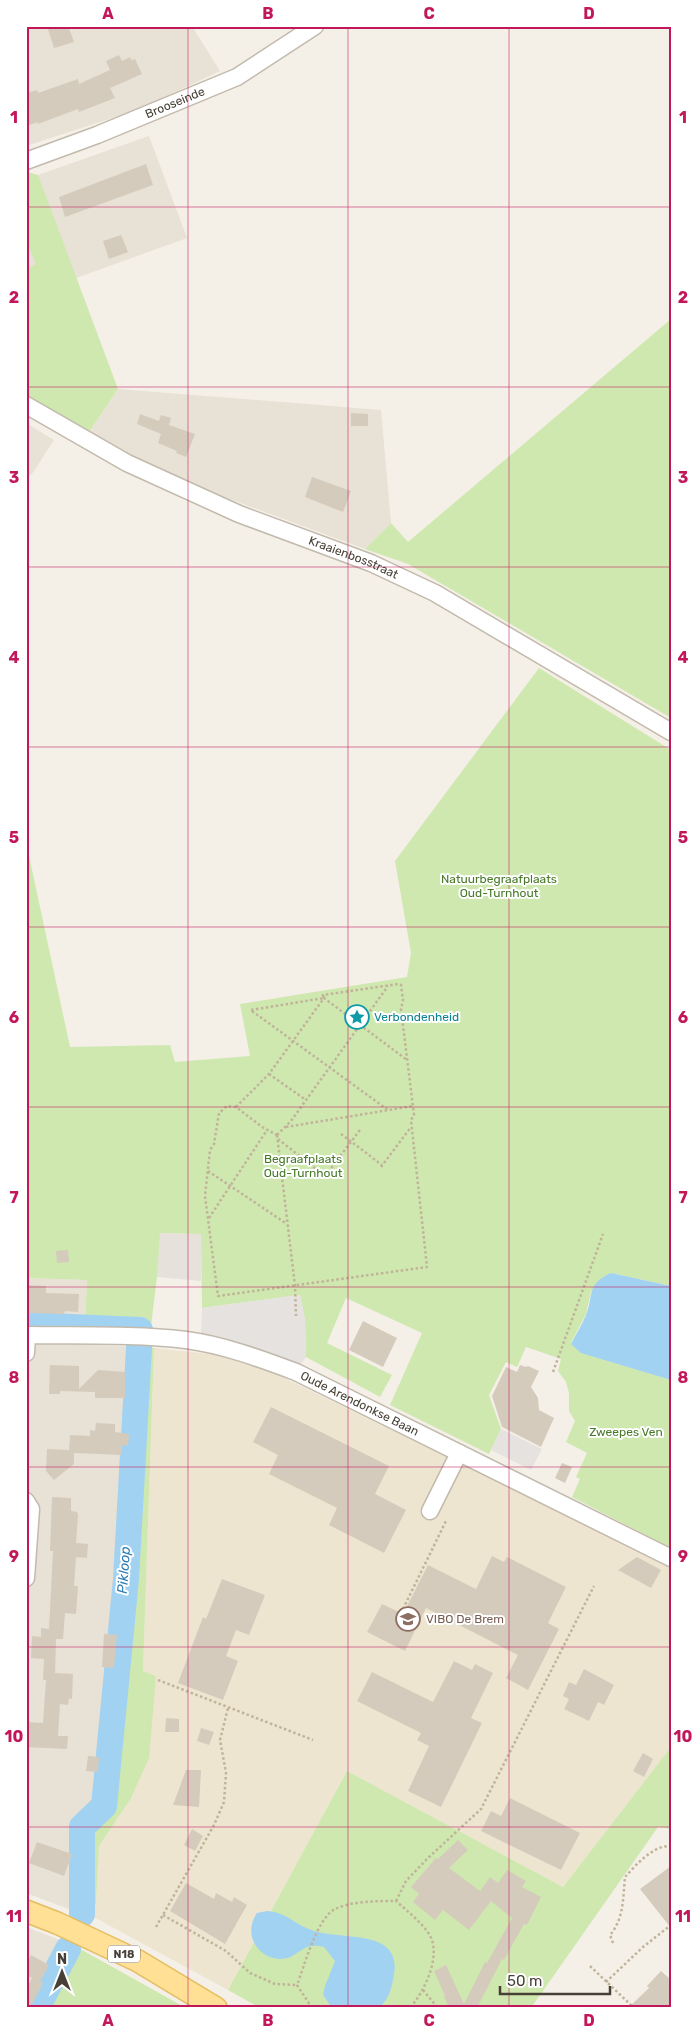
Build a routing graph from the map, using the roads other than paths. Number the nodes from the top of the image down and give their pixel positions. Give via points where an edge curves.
1 (315, 26) edge
2 (26, 161) edge
3 (26, 405) edge
4 (671, 732) edge
5 (27, 1335) edge
6 (26, 1353) edge
7 (459, 1453) junction
8 (26, 1501) edge
9 (430, 1512) dead end
10 (671, 1558) edge
11 (26, 1578) edge
12 (26, 1910) edge
13 (216, 2008) edge

1 - 2 street, Brooseinde via 237,77
3 - 4 street, Kraaienbosstraat via 127,463 239,514 371,564 435,593
5 - 6 street
5 - 7 street, Oude Arendonkse Baan via 188,1340 244,1353 296,1372
7 - 9 street
7 - 10 street, Oude Arendonkse Baan
8 - 11 street via 31,1509
12 - 13 main road, N18 via 138,1961

